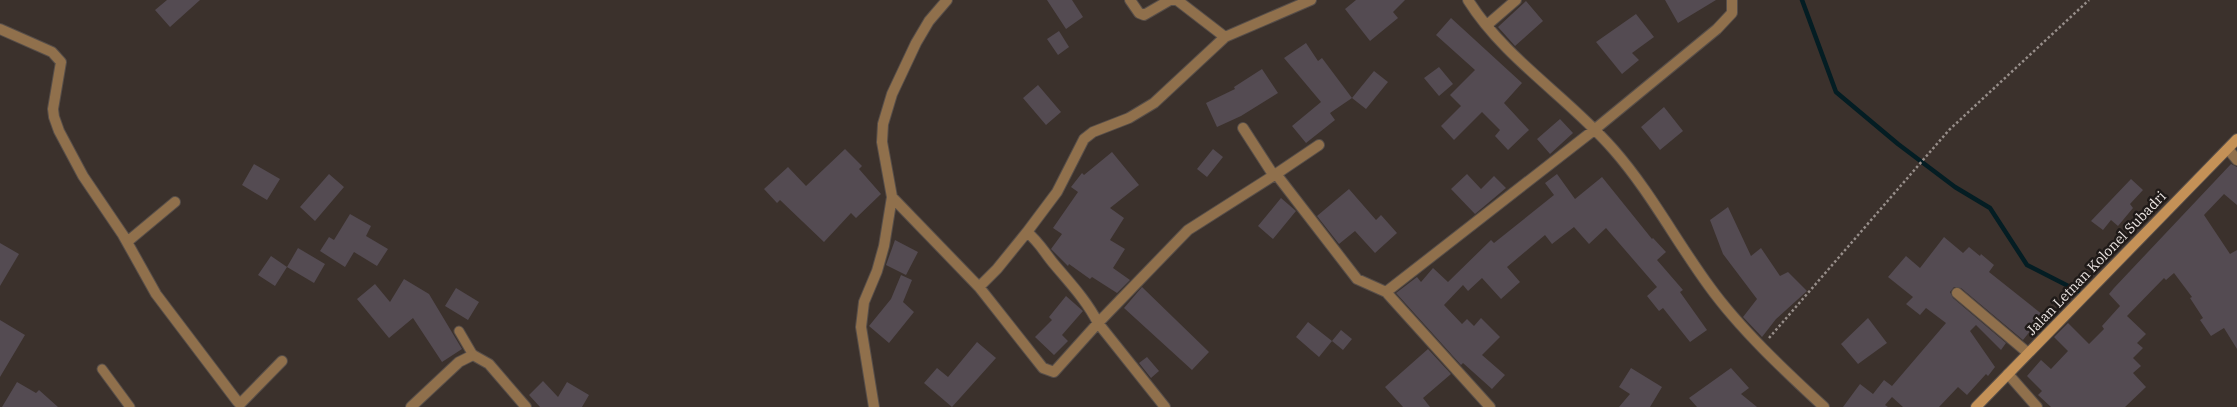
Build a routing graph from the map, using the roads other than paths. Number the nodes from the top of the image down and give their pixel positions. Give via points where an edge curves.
1 (947, 0) edge
2 (1130, 0) edge
3 (1311, 0) edge
4 (1468, 0) edge
5 (1516, 0) edge
6 (1732, 0) edge
7 (1487, 25) junction
8 (0, 29) edge
9 (1225, 37) junction
10 (1244, 128) dead end
11 (1594, 130) junction
12 (2237, 139) edge
13 (1319, 145) dead end
14 (2228, 149) junction
15 (2237, 160) edge
16 (1275, 175) junction
17 (892, 197) junction
18 (175, 202) dead end
19 (1027, 232) junction
20 (127, 242) junction
21 (979, 287) junction
22 (1386, 292) junction
23 (1957, 293) dead end
24 (1098, 323) junction
25 (458, 330) dead end
26 (2028, 353) junction
27 (473, 355) junction
28 (282, 361) dead end
29 (102, 369) dead end
30 (2008, 374) junction
31 (241, 406) edge
32 (130, 407) edge
33 (411, 407) edge
34 (526, 407) edge
35 (874, 407) edge
36 (1165, 407) edge
37 (1490, 407) edge
38 (1824, 407) edge
39 (1976, 407) edge
40 (2037, 407) edge

1 - 17 street via 929,20 916,43 892,94 883,124 882,142
2 - 9 street via 1144,15 1170,0 1177,0
3 - 9 street
4 - 7 street
5 - 7 street
6 - 11 street via 1732,13 1728,19
7 - 11 street
8 - 20 street via 58,57 61,69 53,109 56,124 84,176
9 - 19 street via 1154,103 1084,139 1057,192
10 - 16 street
11 - 22 street
11 - 38 street via 1649,196 1710,288 1762,346
12 - 14 main road, Jalan Letnan Kolonel Subadri
13 - 16 street
14 - 15 street
14 - 26 main road, Jalan Letnan Kolonel Subadri
16 - 22 street via 1357,279
16 - 24 street via 1188,230
17 - 21 street
17 - 35 street via 884,246 864,302 861,327
18 - 20 street
19 - 21 street
19 - 24 street via 1043,246 1088,304
20 - 31 street via 156,294
21 - 24 street via 1043,368 1050,372 1058,368
22 - 37 street
23 - 26 street
24 - 36 street
25 - 27 lane
26 - 30 main road, Jalan Letnan Kolonel Subadri
27 - 33 street via 459,362
27 - 34 street via 488,364
28 - 31 street
29 - 32 lane
30 - 39 main road, Jalan Letnan Kolonel Subadri
30 - 40 street

